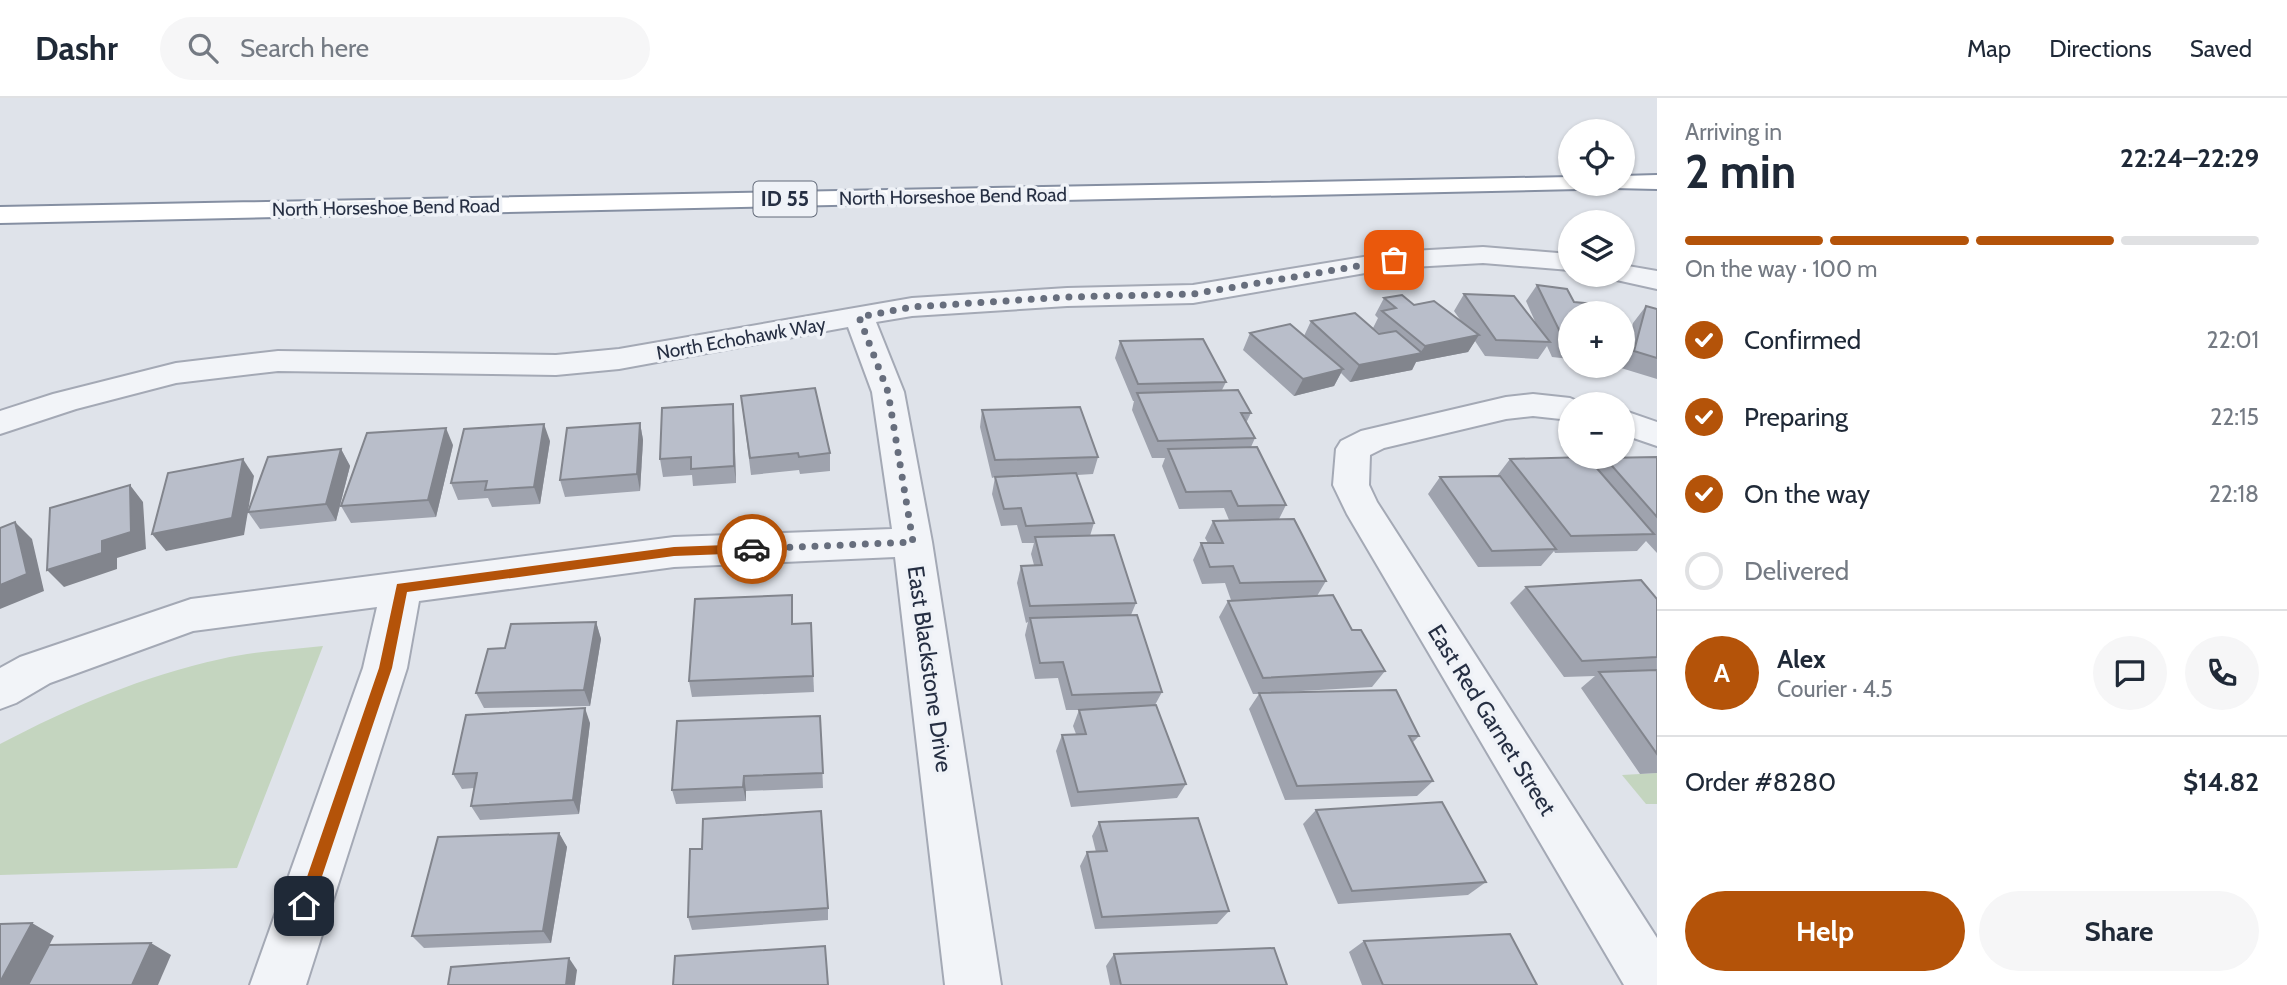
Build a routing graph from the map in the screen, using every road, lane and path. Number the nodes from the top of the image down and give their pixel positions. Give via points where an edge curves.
1 (1657, 182) edge
2 (1635, 183) edge
3 (1558, 184) edge
4 (0, 215) edge
5 (1558, 261) edge
6 (1635, 276) edge
7 (1657, 280) edge
8 (859, 317) junction
9 (1558, 408) edge
10 (0, 423) edge
11 (1635, 426) edge
12 (1657, 435) edge
13 (913, 542) junction
14 (401, 588) junction
15 (0, 690) edge
16 (278, 985) edge
17 (973, 985) edge
18 (1655, 985) edge

1 - 2 highway
3 - 4 highway, North Horseshoe Bend Road / ID 55
5 - 8 street, North Echohawk Way via 1483,256 1394,260 1193,294 925,306
6 - 7 street
8 - 10 street, North Echohawk Way via 619,359 556,365 278,361 176,373
8 - 13 street, East Blackstone Drive via 888,392
9 - 18 street, East Red Garnet Street via 1506,408 1373,439 1353,449 1351,485
11 - 12 street
13 - 14 street via 674,552
13 - 17 street, East Blackstone Drive
14 - 15 street via 191,615 35,670
14 - 16 street via 385,668

